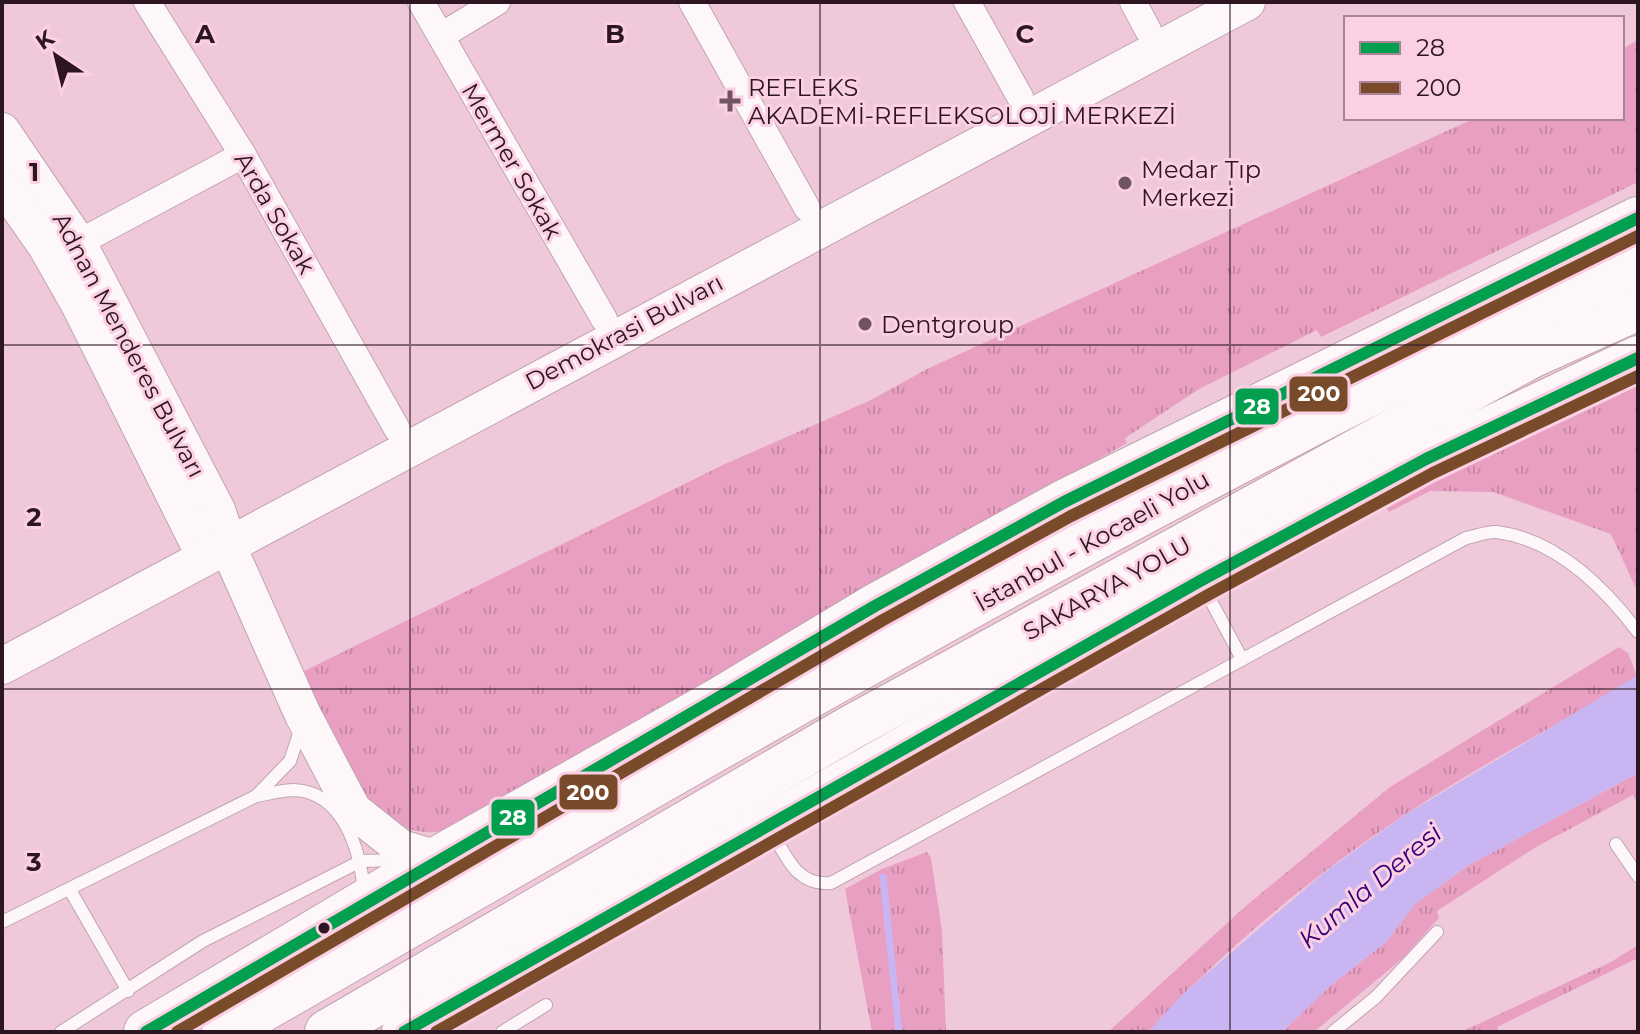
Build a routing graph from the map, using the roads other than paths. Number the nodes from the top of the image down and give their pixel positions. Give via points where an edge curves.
1 (147, 2) edge
2 (421, 2) edge
3 (497, 2) edge
4 (692, 2) edge
5 (967, 2) edge
6 (1199, 2) edge
7 (1247, 2) edge
8 (1146, 27) edge
9 (441, 36) junction
10 (1025, 107) junction
11 (2, 131) edge
12 (243, 155) junction
13 (2, 183) edge
14 (812, 219) junction
15 (1637, 230) edge
16 (78, 243) junction
17 (1638, 308) edge
18 (609, 328) junction
19 (1638, 358) edge
20 (1333, 369) junction
21 (402, 439) junction
22 (213, 540) junction
23 (1200, 581) junction
24 (1638, 632) edge
25 (2, 640) edge
26 (1242, 659) junction
27 (2, 666) edge
28 (792, 704) junction
29 (303, 715) junction
30 (850, 728) junction
31 (256, 796) junction
32 (768, 825) junction
33 (1616, 844) dead end
34 (437, 859) junction
35 (1638, 876) edge
36 (363, 881) junction
37 (70, 890) junction
38 (2, 922) edge
39 (1437, 932) dead end
40 (128, 991) junction
41 (546, 1005) dead end
42 (1350, 1027) edge
43 (61, 1032) edge
44 (146, 1032) edge
45 (224, 1032) edge
46 (327, 1032) edge
47 (404, 1032) edge
48 (502, 1032) edge
49 (1333, 1032) edge

1 - 12 street, Arda Sokak
2 - 9 street, Mermer Sokak
3 - 9 street
4 - 14 street
5 - 10 street
6 - 8 main road, Demokrasi Bulvarı
7 - 8 main road, Demokrasi Bulvarı
8 - 10 main road, Demokrasi Bulvarı
9 - 18 street, Mermer Sokak
10 - 14 main road, Demokrasi Bulvarı
11 - 16 main road, Adnan Menderes Bulvarı
12 - 16 street
12 - 21 street, Arda Sokak
13 - 22 main road, Adnan Menderes Bulvarı via 46,246
14 - 18 main road, Demokrasi Bulvarı
15 - 20 highway
15 - 28 highway, İstanbul - Kocaeli Yolu via 1507,324 1222,470
16 - 22 main road, Adnan Menderes Bulvarı
17 - 30 highway, SAKARYA YOLU via 1531,356
18 - 21 main road, Demokrasi Bulvarı
19 - 23 highway via 1426,459
20 - 28 highway via 1060,531
20 - 34 highway via 1050,510
21 - 22 main road, Demokrasi Bulvarı
22 - 25 main road, Demokrasi Bulvarı
22 - 27 main road, Demokrasi Bulvarı
22 - 29 main road
23 - 26 lane
23 - 30 highway
23 - 32 highway
24 - 26 lane via 1615,601 1580,570 1542,546 1495,532 1466,538 1430,556
26 - 32 lane via 831,883 800,878
28 - 45 highway, İstanbul - Kocaeli Yolu
29 - 31 lane via 290,761
29 - 34 main road via 353,810 401,848
30 - 46 highway, SAKARYA YOLU
31 - 36 lane via 310,793 344,821
31 - 37 lane
32 - 47 highway
33 - 35 lane
34 - 36 highway
36 - 40 lane via 203,941
36 - 44 highway
37 - 38 lane
37 - 40 lane
39 - 42 lane
40 - 43 lane
41 - 48 lane
42 - 49 lane

